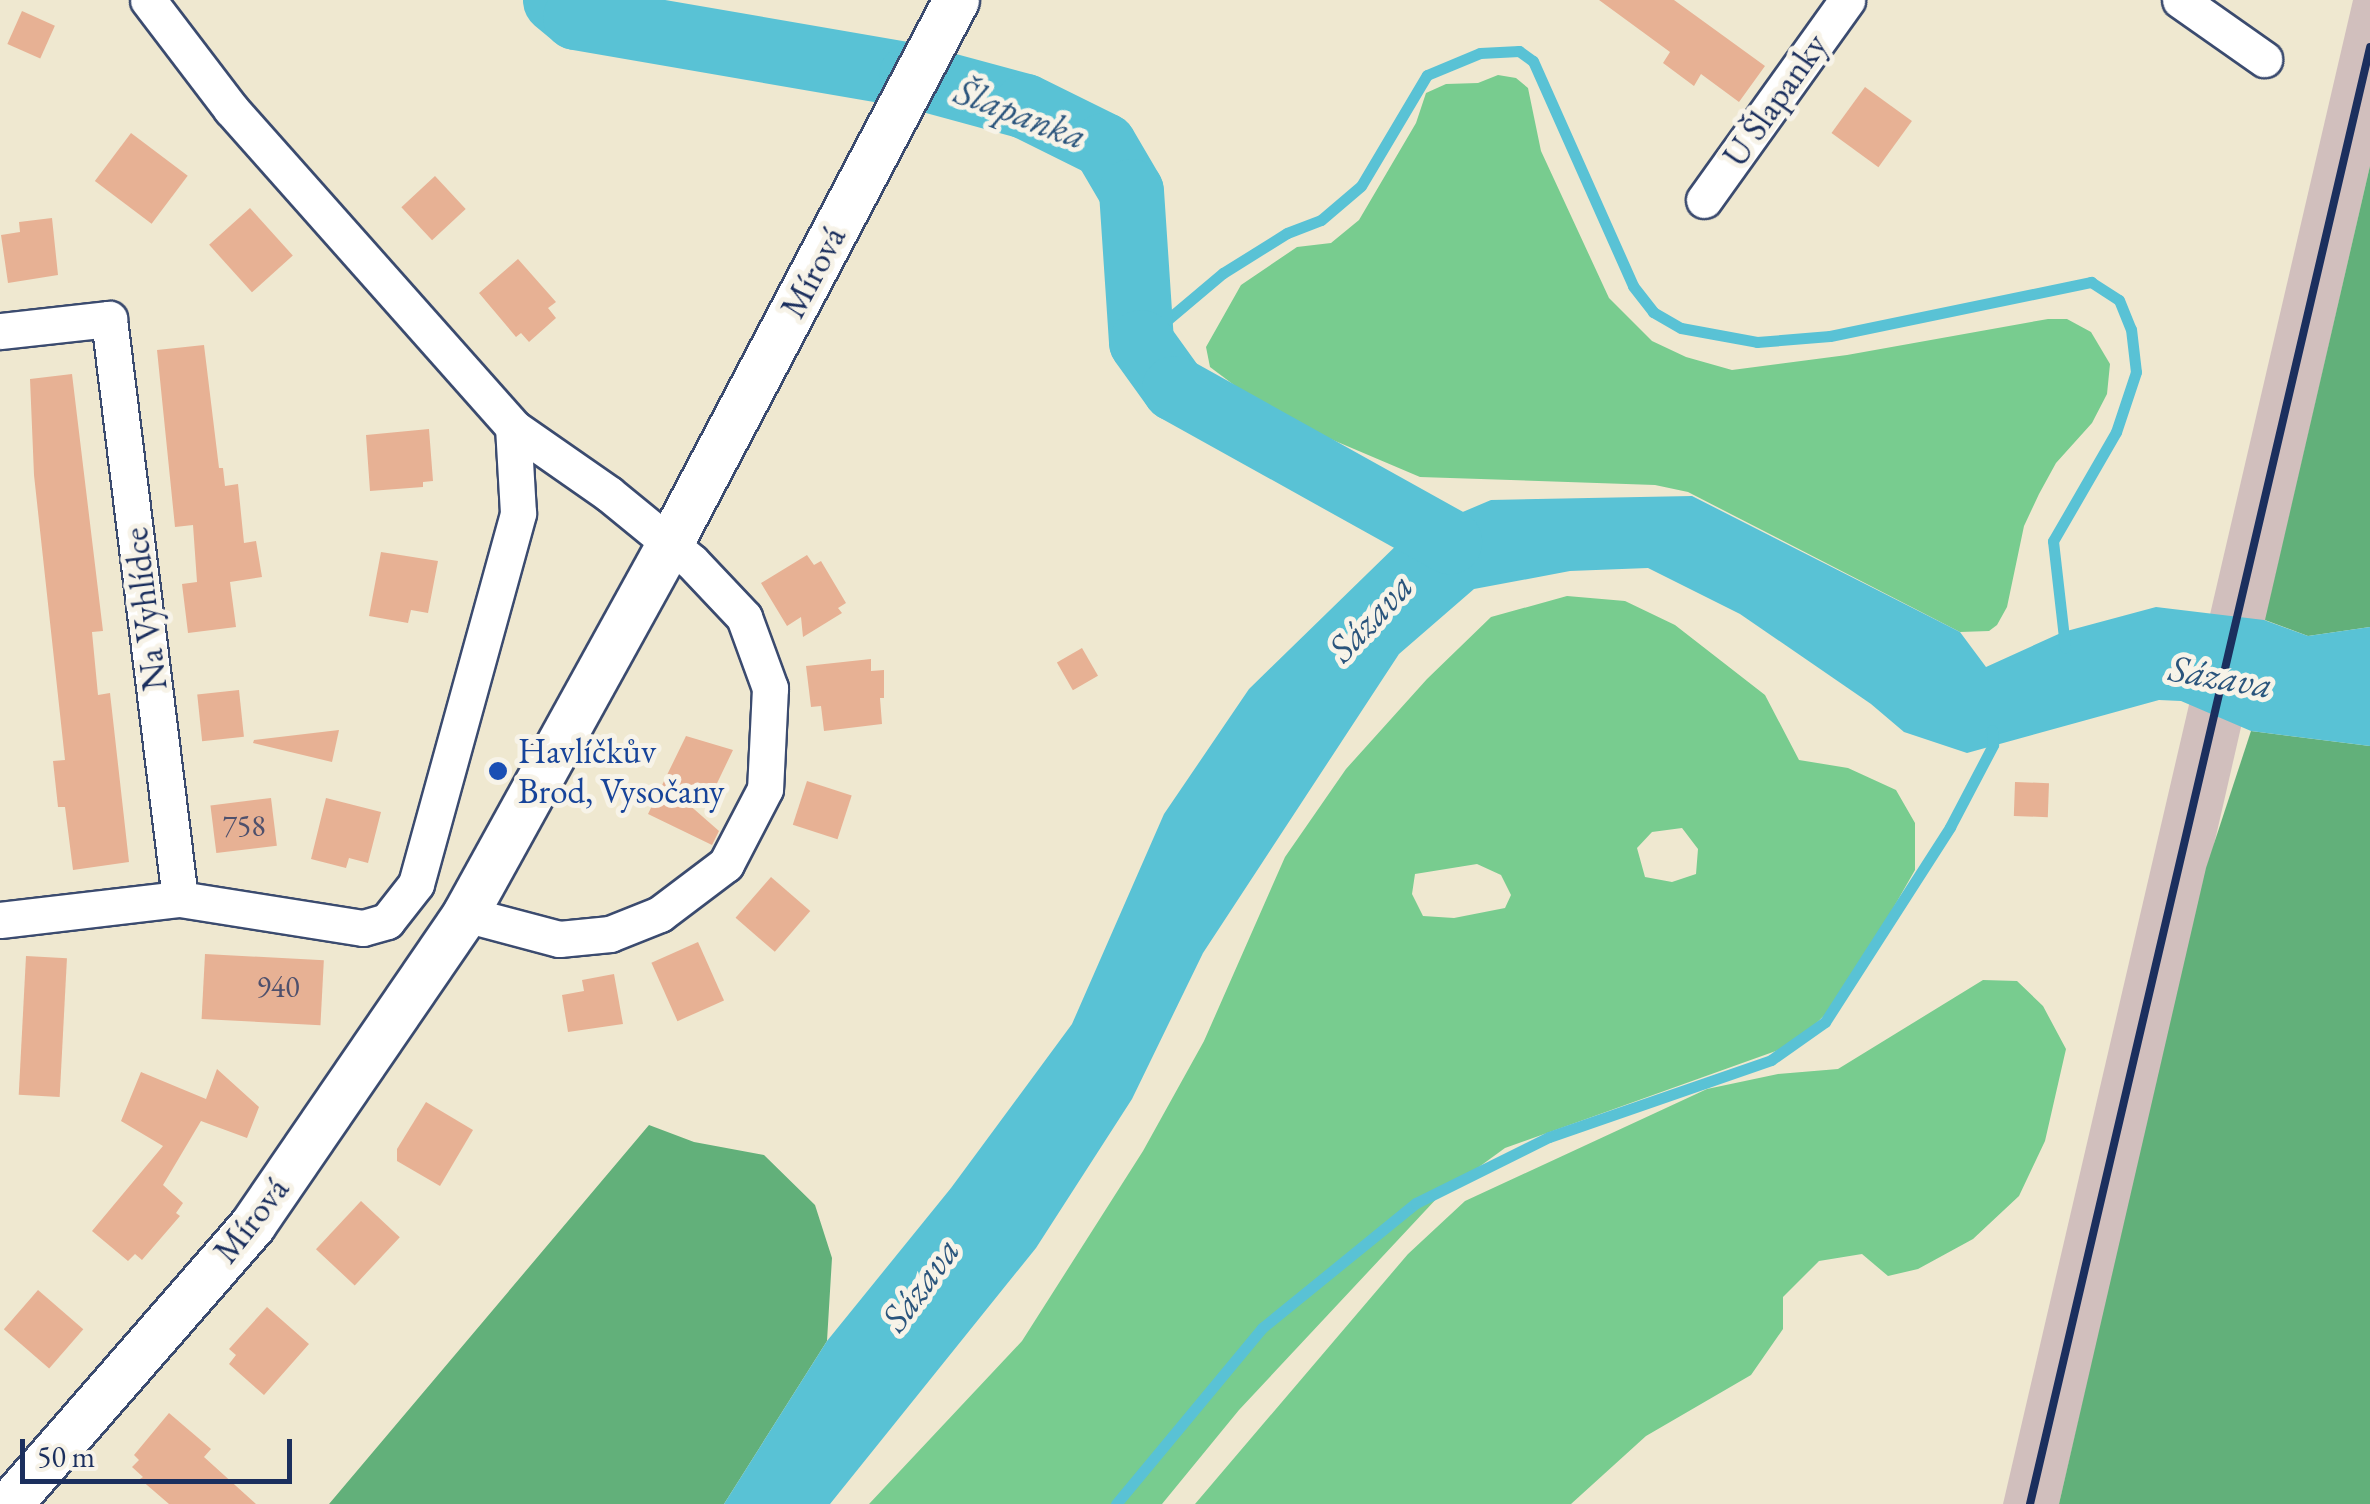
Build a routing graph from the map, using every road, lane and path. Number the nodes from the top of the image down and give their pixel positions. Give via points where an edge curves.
1 (148, 0) edge
2 (956, 0) edge
3 (1846, 0) edge
4 (2180, 0) edge
5 (2264, 59) dead end
6 (1704, 200) dead end
7 (0, 331) edge
8 (513, 427) junction
9 (669, 544) junction
10 (180, 900) junction
11 (465, 914) junction
12 (0, 920) edge
13 (8, 1504) edge

1 - 8 street via 231,109
2 - 9 street, Mírová
3 - 6 street, U Šlapanky
4 - 5 street
7 - 10 street, Na Vyhlídce via 109,319
8 - 9 street
8 - 10 street via 518,513 416,884 388,921 362,928
9 - 11 street, Mírová
9 - 11 street via 744,617 770,688 765,789 726,864 660,914 610,934 560,939
10 - 12 street
11 - 13 street, Mírová via 253,1224

